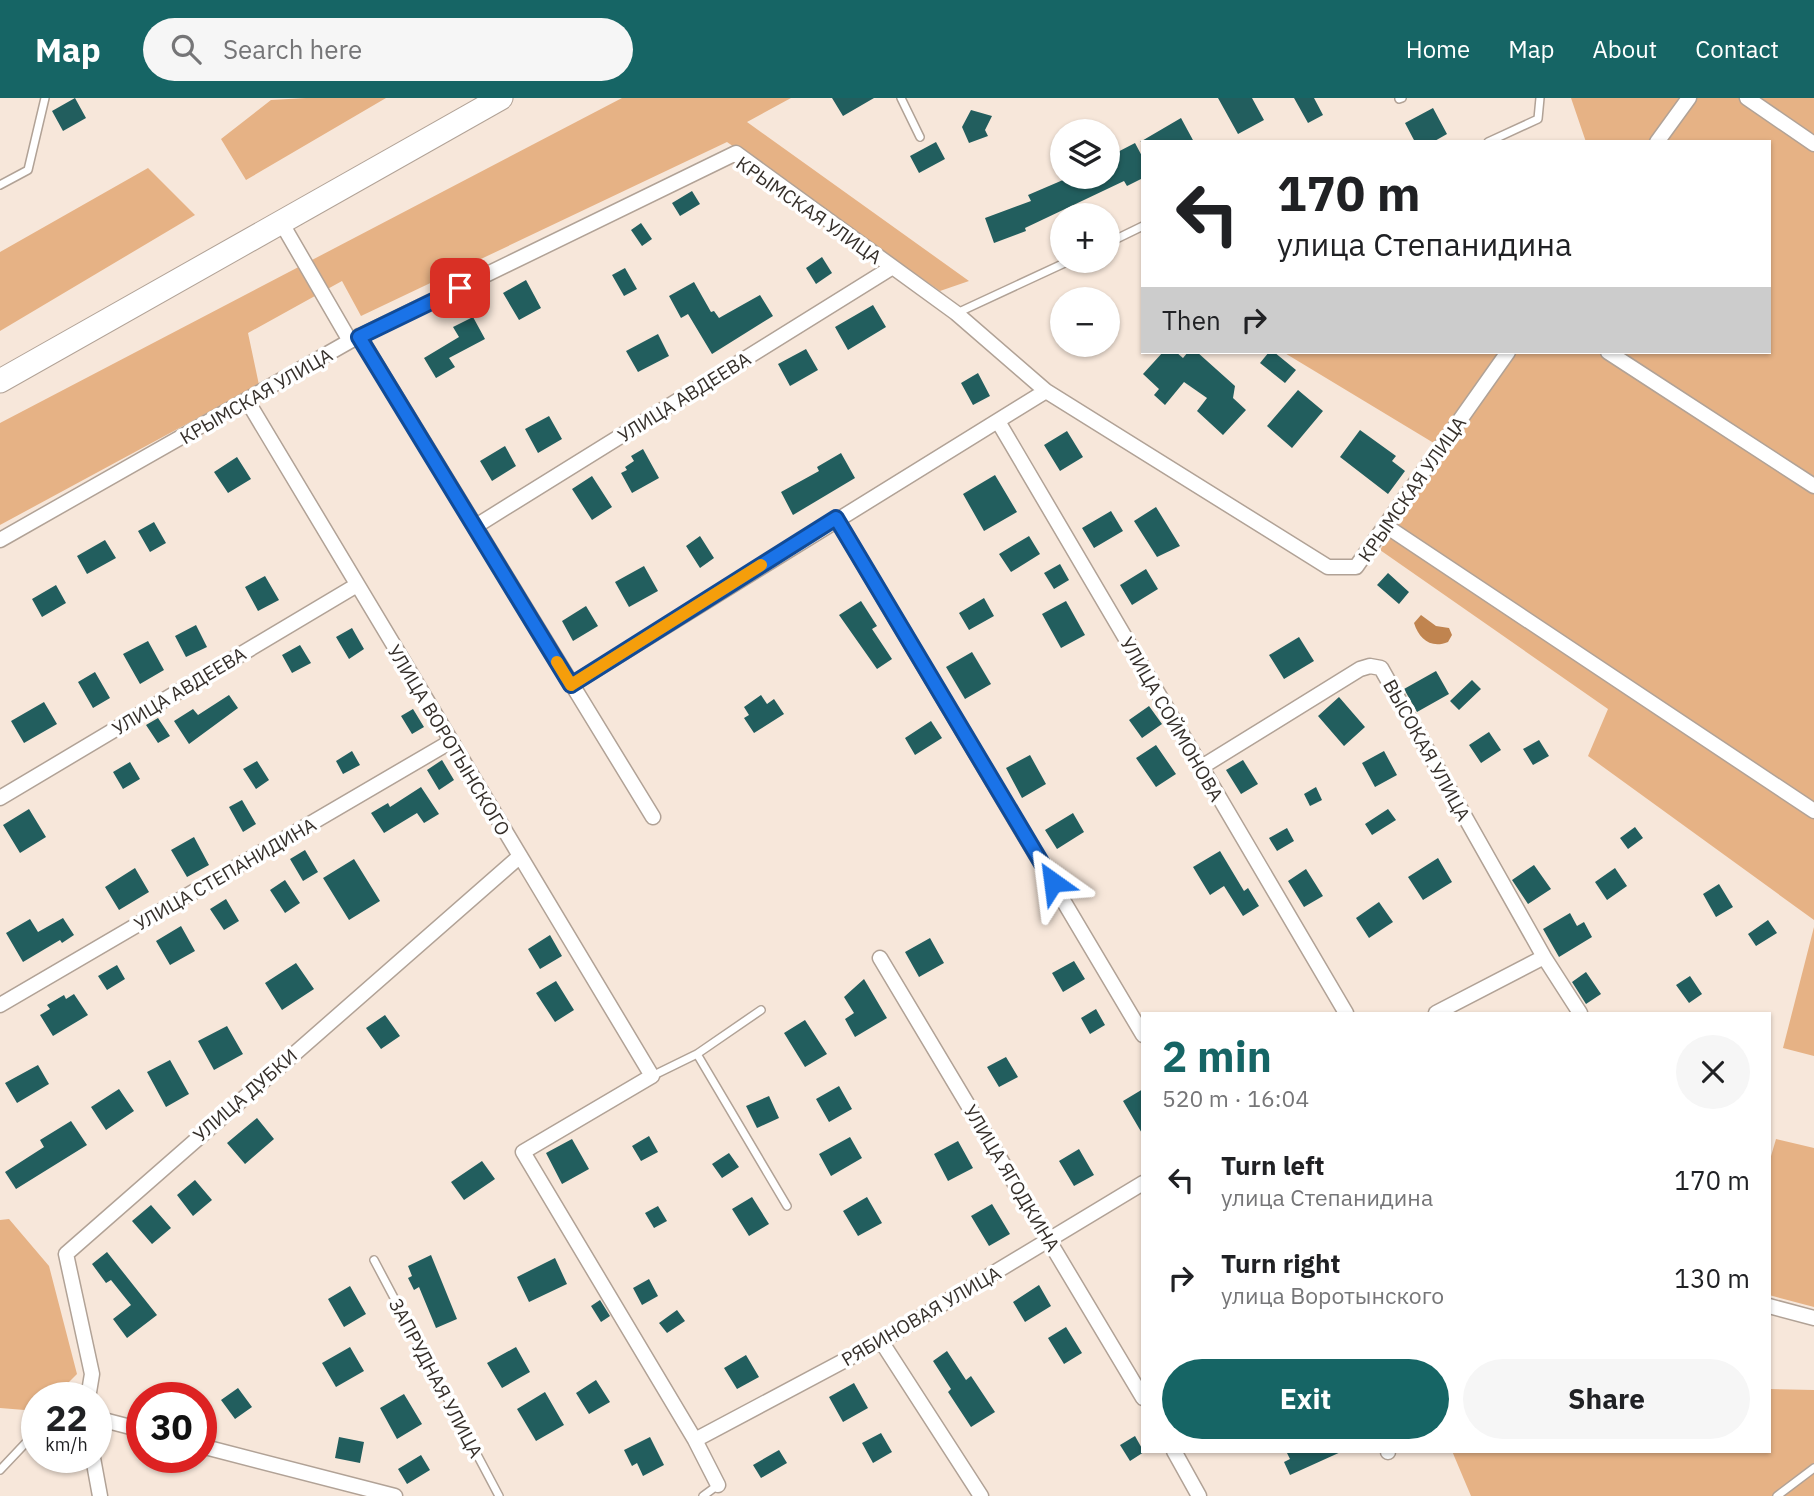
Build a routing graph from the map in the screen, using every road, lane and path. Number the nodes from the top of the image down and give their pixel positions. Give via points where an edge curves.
1 (46, 98) edge
2 (502, 98) edge
3 (901, 98) edge
4 (1540, 98) edge
5 (1689, 98) edge
6 (1747, 98) edge
7 (920, 137) dead end
8 (1492, 140) edge
9 (1658, 140) edge
10 (1814, 144) edge
11 (0, 185) edge
12 (281, 222) junction
13 (1141, 227) edge
14 (1120, 237) edge
15 (891, 268) junction
16 (1050, 270) edge
17 (956, 313) junction
18 (354, 339) junction
19 (1507, 354) edge
20 (1611, 354) edge
21 (0, 381) edge
22 (1046, 391) junction
23 (248, 402) junction
24 (999, 423) junction
25 (1814, 486) edge
26 (836, 518) junction
27 (476, 526) junction
28 (1387, 526) junction
29 (0, 540) edge
30 (357, 585) junction
31 (571, 685) junction
32 (450, 742) junction
33 (1200, 768) junction
34 (0, 798) edge
35 (1814, 811) edge
36 (653, 817) dead end
37 (519, 857) junction
38 (1544, 957) junction
39 (880, 958) dead end
40 (0, 1005) edge
41 (761, 1010) dead end
42 (1345, 1012) edge
43 (1438, 1012) edge
44 (1579, 1012) edge
45 (1141, 1032) edge
46 (697, 1054) junction
47 (652, 1076) junction
48 (1141, 1184) edge
49 (787, 1206) dead end
50 (1050, 1240) junction
51 (374, 1260) dead end
52 (1771, 1307) edge
53 (1814, 1318) edge
54 (881, 1341) junction
55 (91, 1382) edge
56 (1141, 1395) edge
57 (695, 1440) junction
58 (21, 1448) edge
59 (217, 1450) edge
60 (1175, 1453) edge
61 (1814, 1468) edge
62 (0, 1470) edge
63 (96, 1473) edge
64 (718, 1485) joint
65 (100, 1496) edge
66 (395, 1496) edge
67 (499, 1496) edge
68 (703, 1496) edge
69 (981, 1496) edge
70 (1199, 1496) edge
71 (1777, 1496) edge

1 - 11 lane via 28,170
2 - 12 main road
3 - 7 lane
4 - 8 lane via 1538,119
5 - 9 street
6 - 10 street
12 - 18 street
12 - 21 main road
13 - 14 lane
15 - 17 street, КРЫМСКАЯ УЛИЦА
15 - 18 street, КРЫМСКАЯ УЛИЦА via 736,153
15 - 27 street, УЛИЦА АВДЕЕВА
16 - 17 lane
17 - 22 street, КРЫМСКАЯ УЛИЦА
18 - 23 street, КРЫМСКАЯ УЛИЦА
18 - 27 street
19 - 28 street, КРЫМСКАЯ УЛИЦА
20 - 25 street
22 - 24 street
22 - 28 street, КРЫМСКАЯ УЛИЦА via 1328,567 1356,567
23 - 29 street, КРЫМСКАЯ УЛИЦА
23 - 30 street, УЛИЦА ВОРОТЫНСКОГО
24 - 26 street
24 - 33 street, УЛИЦА СОЙМОНОВА
26 - 31 street
26 - 45 street
27 - 31 street
28 - 35 street
30 - 32 street, УЛИЦА ВОРОТЫНСКОГО
30 - 34 street, УЛИЦА АВДЕЕВА
31 - 36 street
32 - 37 street, УЛИЦА ВОРОТЫНСКОГО
32 - 40 street, УЛИЦА СТЕПАНИДИНА
33 - 38 street, ВЫСОКАЯ УЛИЦА via 1360,669 1381,668
33 - 42 street, УЛИЦА СОЙМОНОВА
37 - 47 street, УЛИЦА ВОРОТЫНСКОГО
37 - 55 street, УЛИЦА ДУБКИ via 66,1254
38 - 43 street
38 - 44 street, ВЫСОКАЯ УЛИЦА
39 - 50 street, УЛИЦА ЯГОДКИНА
41 - 46 lane
46 - 47 lane
46 - 49 lane
47 - 57 street via 523,1152
48 - 50 street, РЯБИНОВАЯ УЛИЦА
50 - 54 street, РЯБИНОВАЯ УЛИЦА
50 - 56 street, УЛИЦА ЯГОДКИНА
51 - 67 lane, ЗАПРУДНАЯ УЛИЦА
52 - 53 street
54 - 57 street, РЯБИНОВАЯ УЛИЦА
54 - 69 street
57 - 64 street
58 - 62 lane
59 - 66 street
60 - 70 street
61 - 71 lane
63 - 65 street
64 - 68 lane

